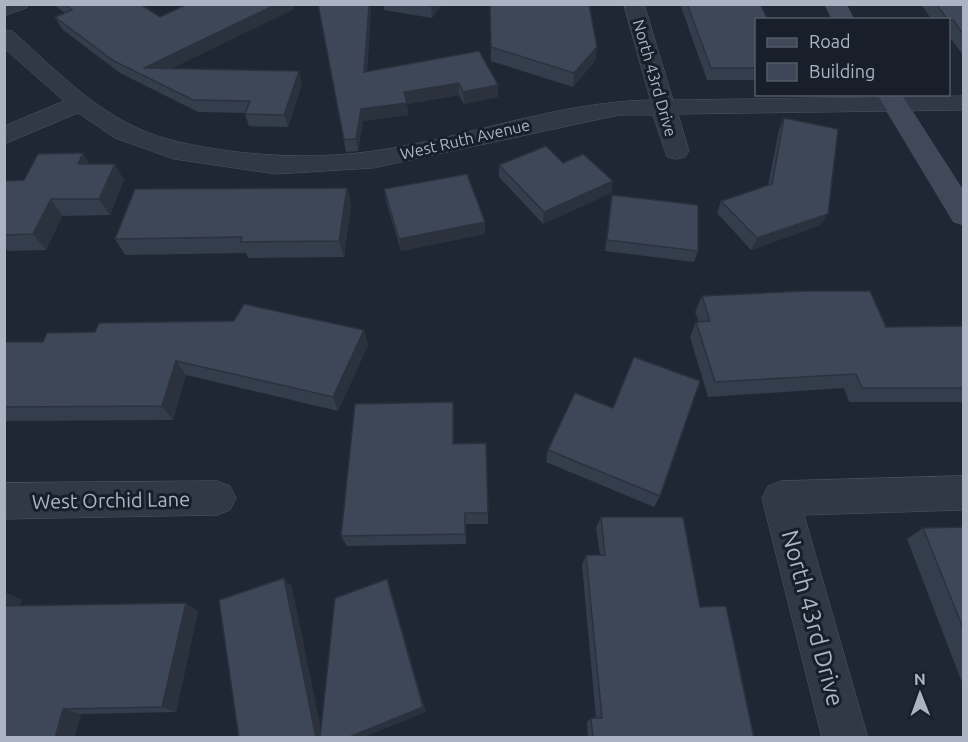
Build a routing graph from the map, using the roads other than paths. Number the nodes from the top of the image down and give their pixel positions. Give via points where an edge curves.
1 (19, 4) edge
2 (634, 4) edge
3 (835, 4) edge
4 (4, 9) edge
5 (843, 18) edge
6 (4, 36) edge
7 (892, 99) edge
8 (80, 103) junction
9 (963, 103) edge
10 (663, 107) junction
11 (4, 136) edge
12 (676, 151) dead end
13 (963, 215) edge
14 (963, 493) edge
15 (217, 498) dead end
16 (4, 501) edge
17 (845, 738) edge

1 - 4 street
2 - 10 street, North 43rd Drive
3 - 5 main road
6 - 8 street, West Ruth Avenue
7 - 9 street, West Ruth Avenue
7 - 10 street, West Ruth Avenue
7 - 13 main road
8 - 10 street, West Ruth Avenue via 124,132 183,153 276,165 373,160 554,120 620,108
8 - 11 street
10 - 12 street, North 43rd Drive
14 - 17 street, North 43rd Drive via 781,498
15 - 16 street, West Orchid Lane

